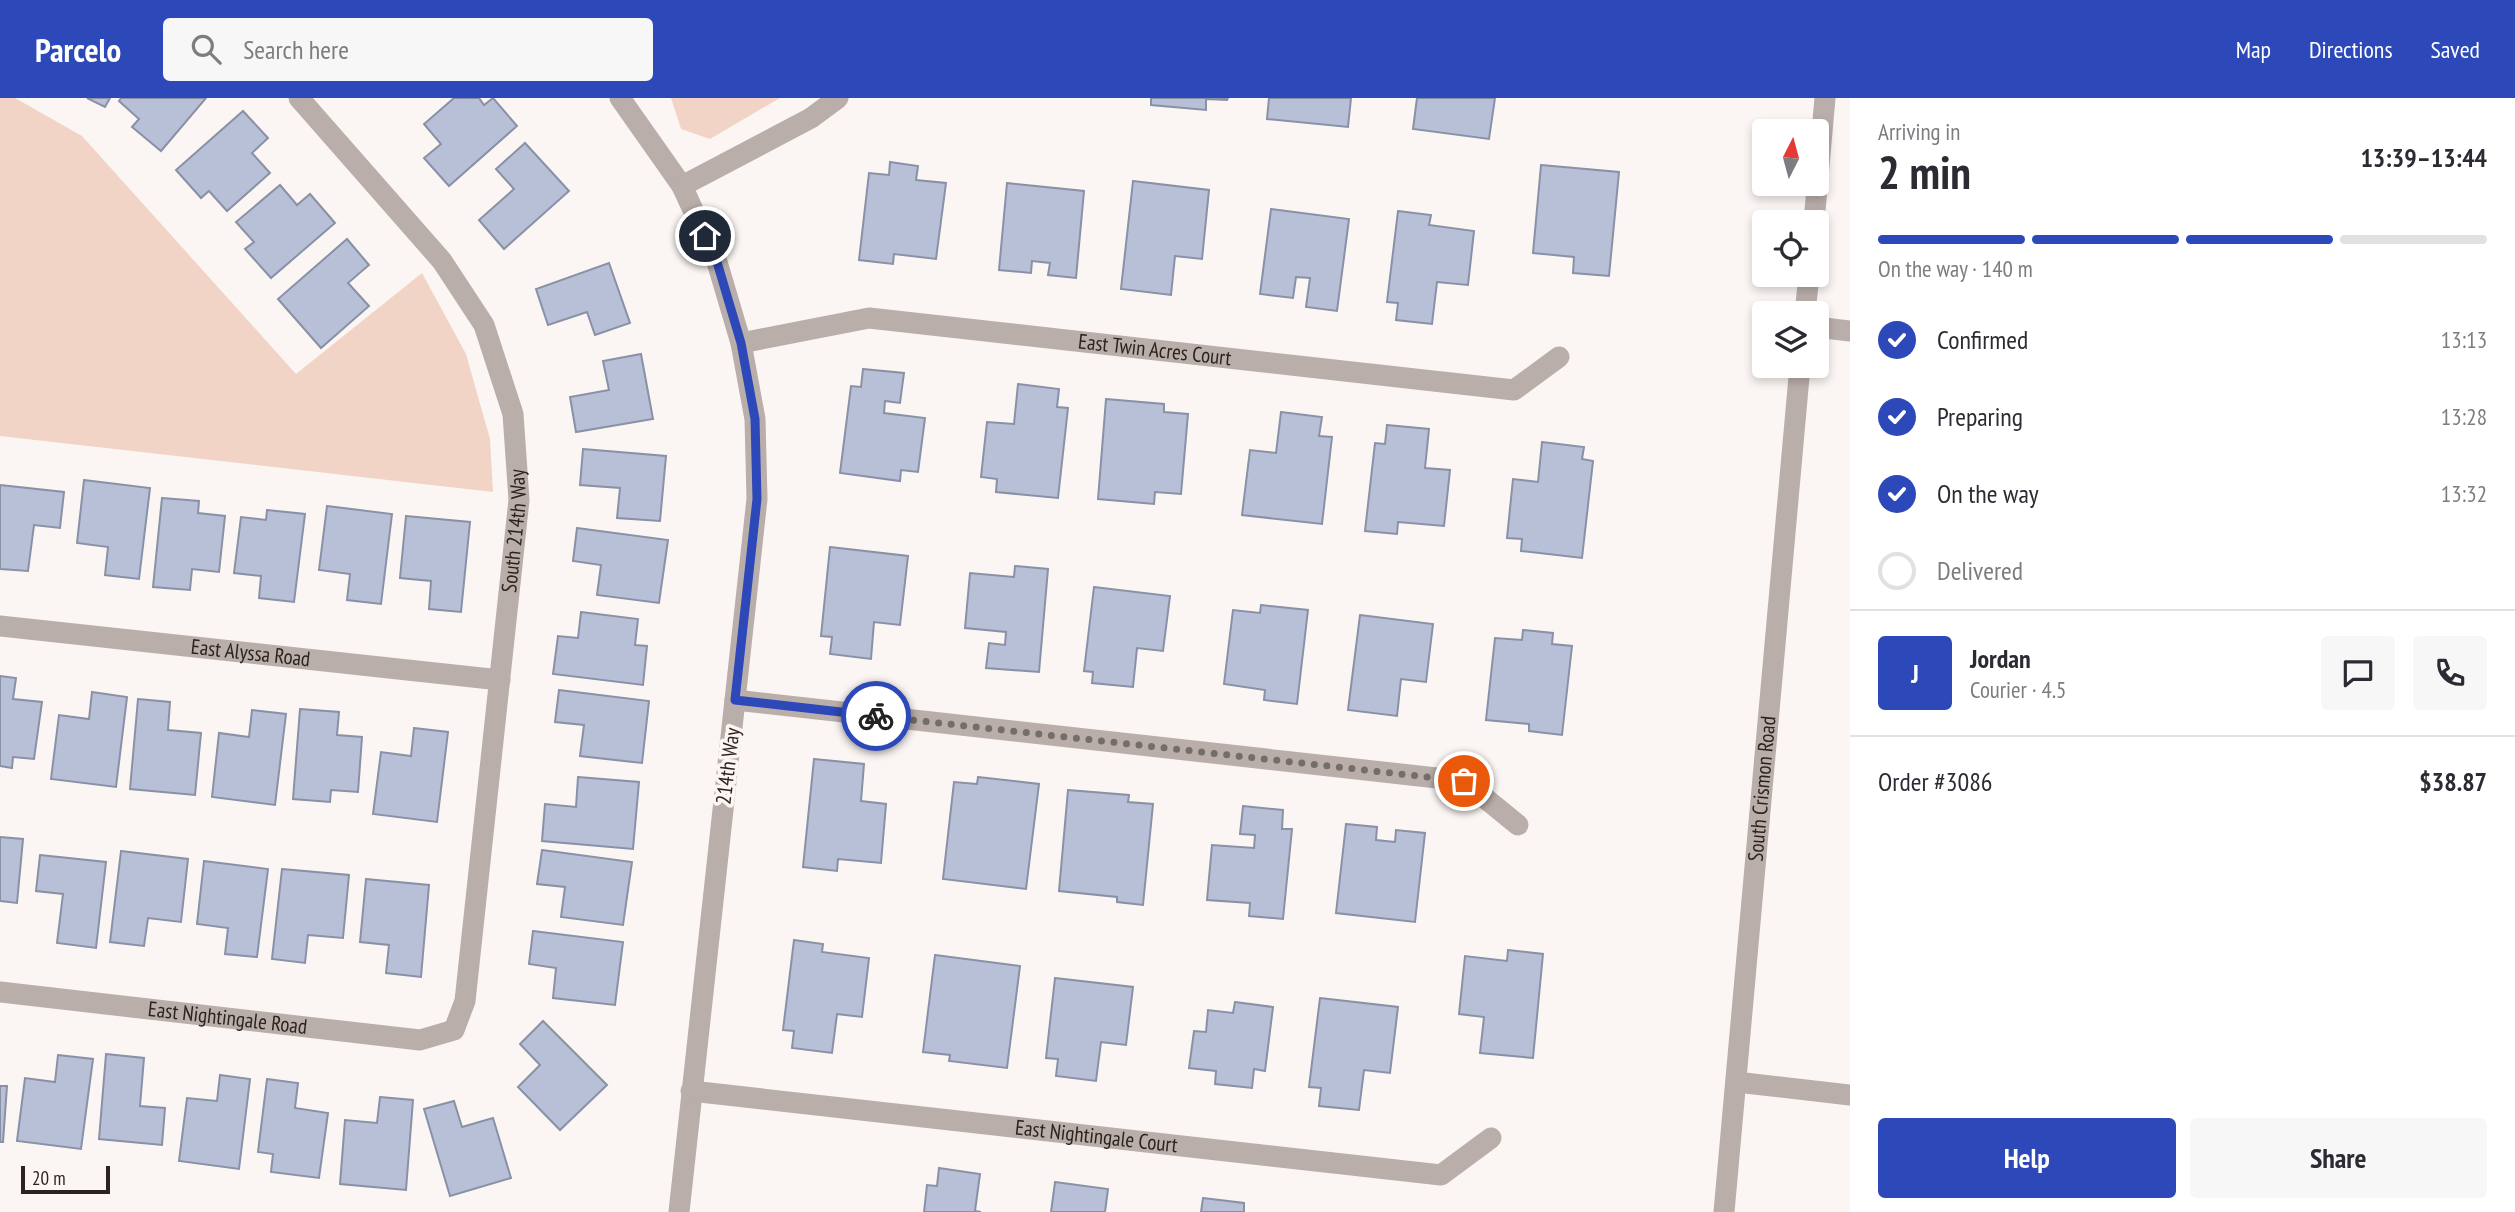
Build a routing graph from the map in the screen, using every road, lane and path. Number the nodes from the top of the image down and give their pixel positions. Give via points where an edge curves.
1 (299, 98) edge
2 (620, 98) edge
3 (838, 98) edge
4 (1825, 98) edge
5 (682, 186) junction
6 (1815, 210) edge
7 (1829, 329) edge
8 (1850, 331) edge
9 (741, 343) junction
10 (1559, 357) dead end
11 (1799, 378) edge
12 (0, 626) edge
13 (500, 680) junction
14 (735, 700) junction
15 (1518, 825) dead end
16 (0, 992) edge
17 (454, 1030) joint
18 (1737, 1082) junction
19 (691, 1091) junction
20 (1850, 1095) edge
21 (1491, 1139) dead end
22 (679, 1212) edge
23 (1724, 1212) edge

1 - 13 street, South 214th Way via 442,261 484,325 513,414 519,500
2 - 5 street, 214th Way
3 - 5 street via 811,118
4 - 6 street
5 - 9 street, 214th Way via 717,262
7 - 8 street
9 - 10 street, East Twin Acres Court via 869,318 1514,390
9 - 14 street, 214th Way via 755,419 757,499
11 - 18 street, South Crismon Road
12 - 13 street, East Alyssa Road
13 - 17 street, South 214th Way via 466,1000
14 - 15 street via 1464,781
14 - 19 street, 214th Way
16 - 17 street, East Nightingale Road via 420,1040
18 - 20 street
18 - 23 street, South Crismon Road
19 - 21 street, East Nightingale Court via 1441,1175
19 - 22 street, 214th Way

